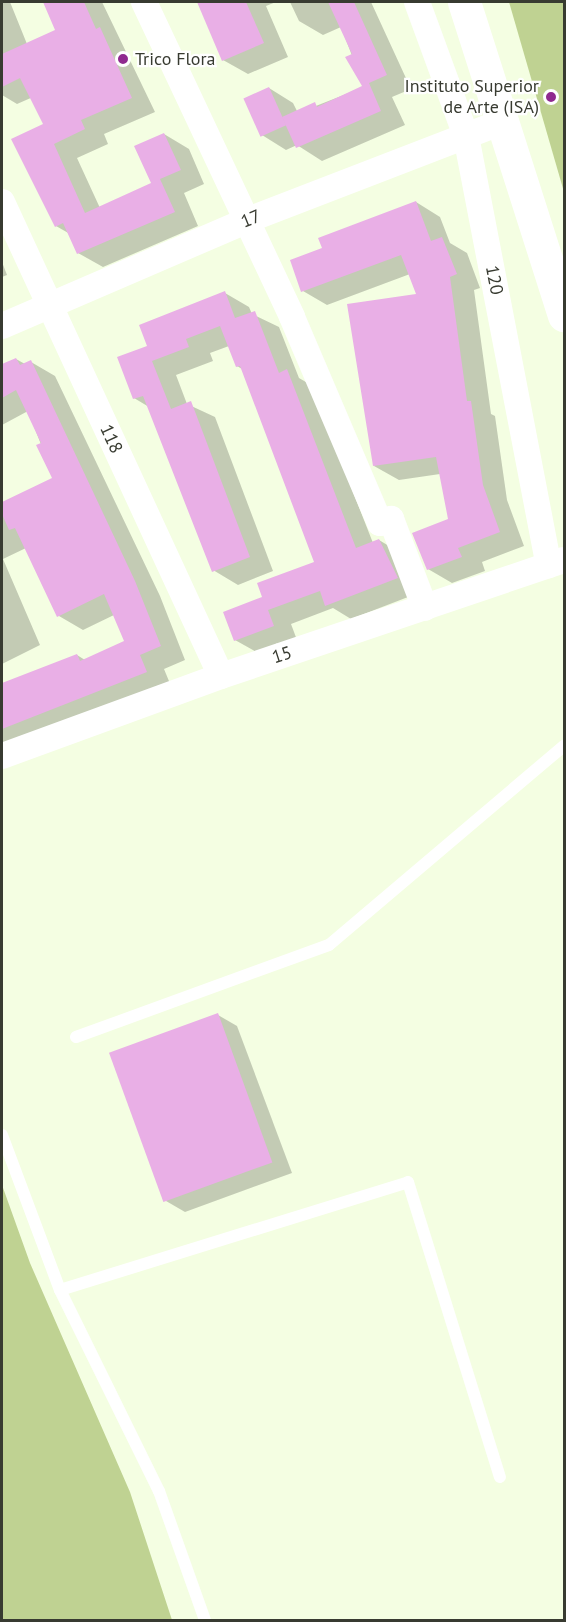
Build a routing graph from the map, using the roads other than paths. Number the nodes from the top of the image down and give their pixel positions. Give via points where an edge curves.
1 (144, 2) edge
2 (417, 2) edge
3 (464, 2) edge
4 (504, 121) junction
5 (466, 136) junction
6 (2, 202) edge
7 (248, 220) junction
8 (49, 305) junction
9 (564, 315) edge
10 (2, 326) edge
11 (557, 562) edge
12 (425, 608) junction
13 (221, 676) junction
14 (564, 746) edge
15 (2, 756) edge
16 (76, 1037) dead end
17 (2, 1135) edge
18 (60, 1290) junction
19 (501, 1477) dead end
20 (205, 1620) edge

1 - 7 street
2 - 5 street, 120
3 - 4 main road
4 - 5 street, 17
4 - 9 main road
5 - 7 street, 17
5 - 11 street, 120
6 - 8 street, 118
7 - 8 street, 17
7 - 12 street via 380,524 391,519
8 - 10 street, 17
8 - 13 street, 118
11 - 12 street, 15
12 - 13 street, 15
13 - 15 street, 15
14 - 16 lane via 329,945
17 - 18 lane
18 - 19 lane via 408,1182
18 - 20 lane via 159,1491

